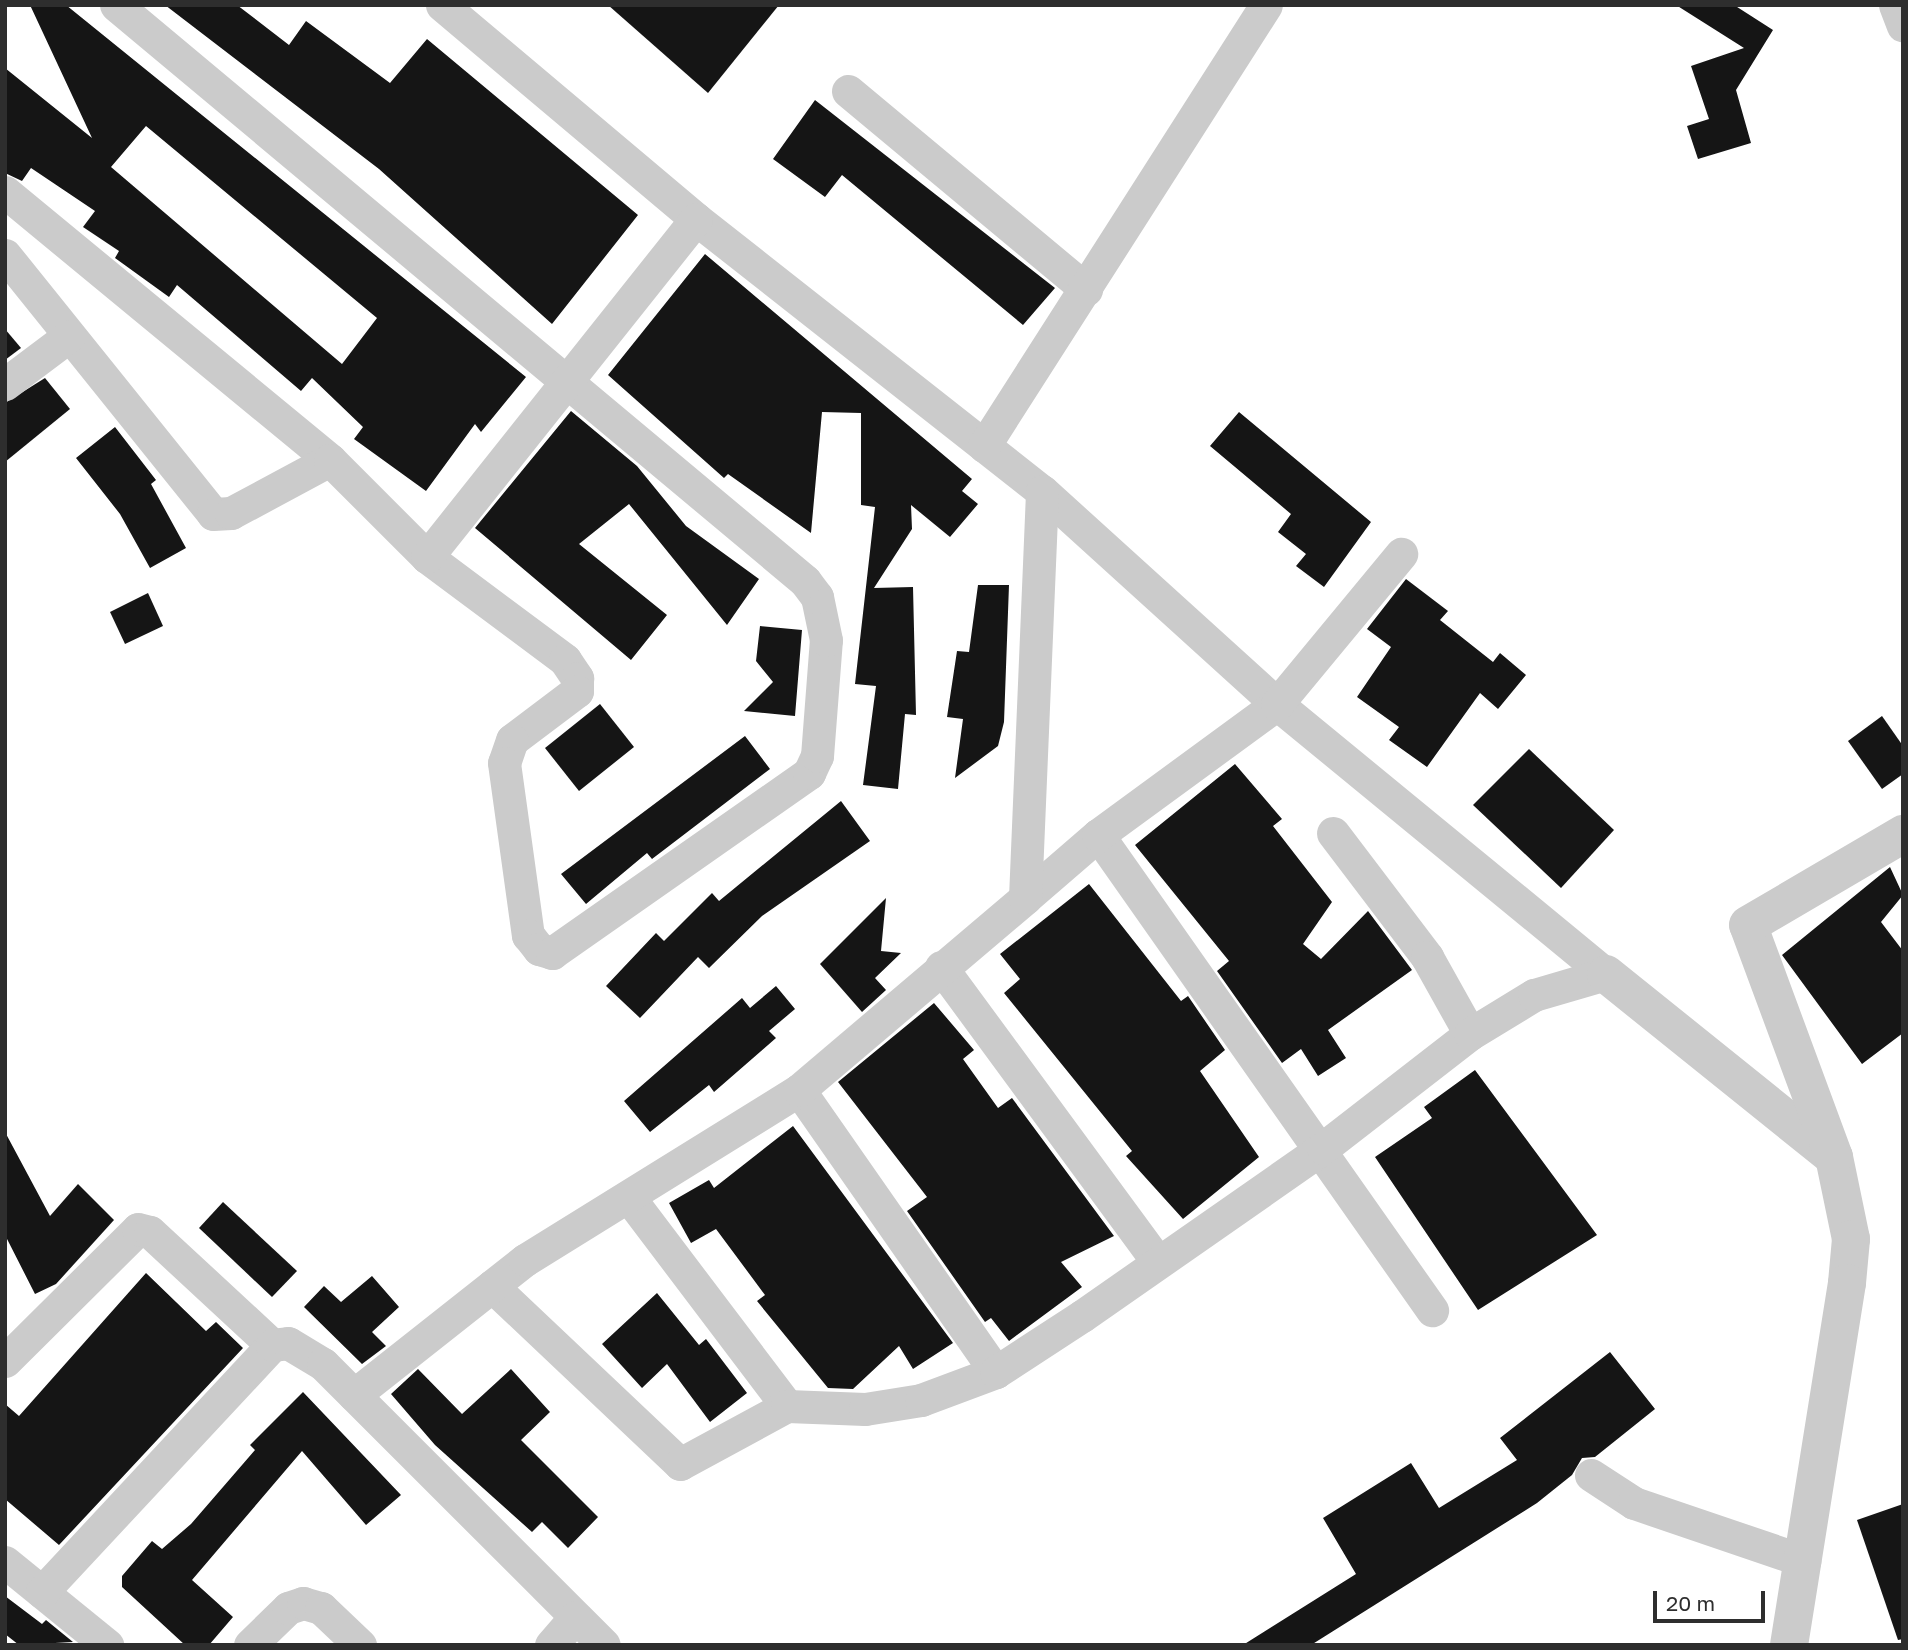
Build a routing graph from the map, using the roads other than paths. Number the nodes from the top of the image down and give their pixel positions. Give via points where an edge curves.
1 (116, 5) edge
2 (442, 5) edge
3 (1266, 5) edge
4 (1895, 5) edge
5 (1903, 26) edge
6 (848, 91) dead end
7 (5, 192) edge
8 (696, 219) junction
9 (5, 254) edge
10 (1086, 289) junction
11 (69, 336) junction
12 (5, 384) edge
13 (569, 387) junction
14 (984, 446) junction
15 (330, 460) junction
16 (1042, 491) junction
17 (1401, 554) dead end
18 (427, 557) junction
19 (1277, 704) junction
20 (1333, 833) dead end
21 (1098, 835) junction
22 (1902, 837) edge
23 (1025, 898) junction
24 (941, 967) junction
25 (1606, 974) junction
26 (1470, 1034) junction
27 (799, 1090) junction
28 (1322, 1148) junction
29 (1834, 1157) junction
30 (631, 1200) junction
31 (1156, 1260) junction
32 (492, 1286) junction
33 (1432, 1310) dead end
34 (272, 1345) junction
35 (9, 1347) edge
36 (996, 1372) junction
37 (354, 1395) junction
38 (787, 1406) junction
39 (1591, 1475) dead end
40 (1804, 1561) junction
41 (5, 1562) edge
42 (42, 1592) junction
43 (575, 1617) junction
44 (107, 1645) edge
45 (250, 1645) edge
46 (360, 1645) edge
47 (551, 1645) edge
48 (604, 1645) edge
49 (1789, 1645) edge

1 - 13 street
2 - 8 street
3 - 10 street
4 - 5 street
6 - 10 street
7 - 15 street
8 - 13 street
8 - 14 street
9 - 11 street
10 - 14 street
11 - 12 street
11 - 15 street via 213,514 231,513
13 - 18 street
13 - 18 street via 790,568 817,597 827,640 817,756 809,773 552,953 539,949 528,936 504,763 512,740 571,698 577,678 555,650
14 - 16 street
15 - 18 street
16 - 19 street
16 - 23 street
17 - 19 street
19 - 21 street
19 - 25 street
20 - 26 street via 1427,957
21 - 23 street
21 - 28 street
22 - 29 street via 1748,925
23 - 24 street
24 - 27 street
24 - 31 street
25 - 26 street via 1534,995
25 - 29 street
26 - 28 street
27 - 30 street
27 - 36 street
28 - 31 street
28 - 33 street
29 - 40 street via 1851,1238
30 - 32 street via 525,1260
30 - 38 street
31 - 36 street
32 - 37 street
32 - 38 street via 670,1460 691,1460
34 - 35 street via 150,1232 138,1229
34 - 37 street via 302,1347
34 - 42 street
36 - 38 street via 921,1400 864,1409
37 - 43 street
39 - 40 street via 1634,1503
40 - 49 street
41 - 42 street
42 - 44 street
43 - 47 street
43 - 48 street
45 - 46 street via 288,1608 303,1603 321,1608

